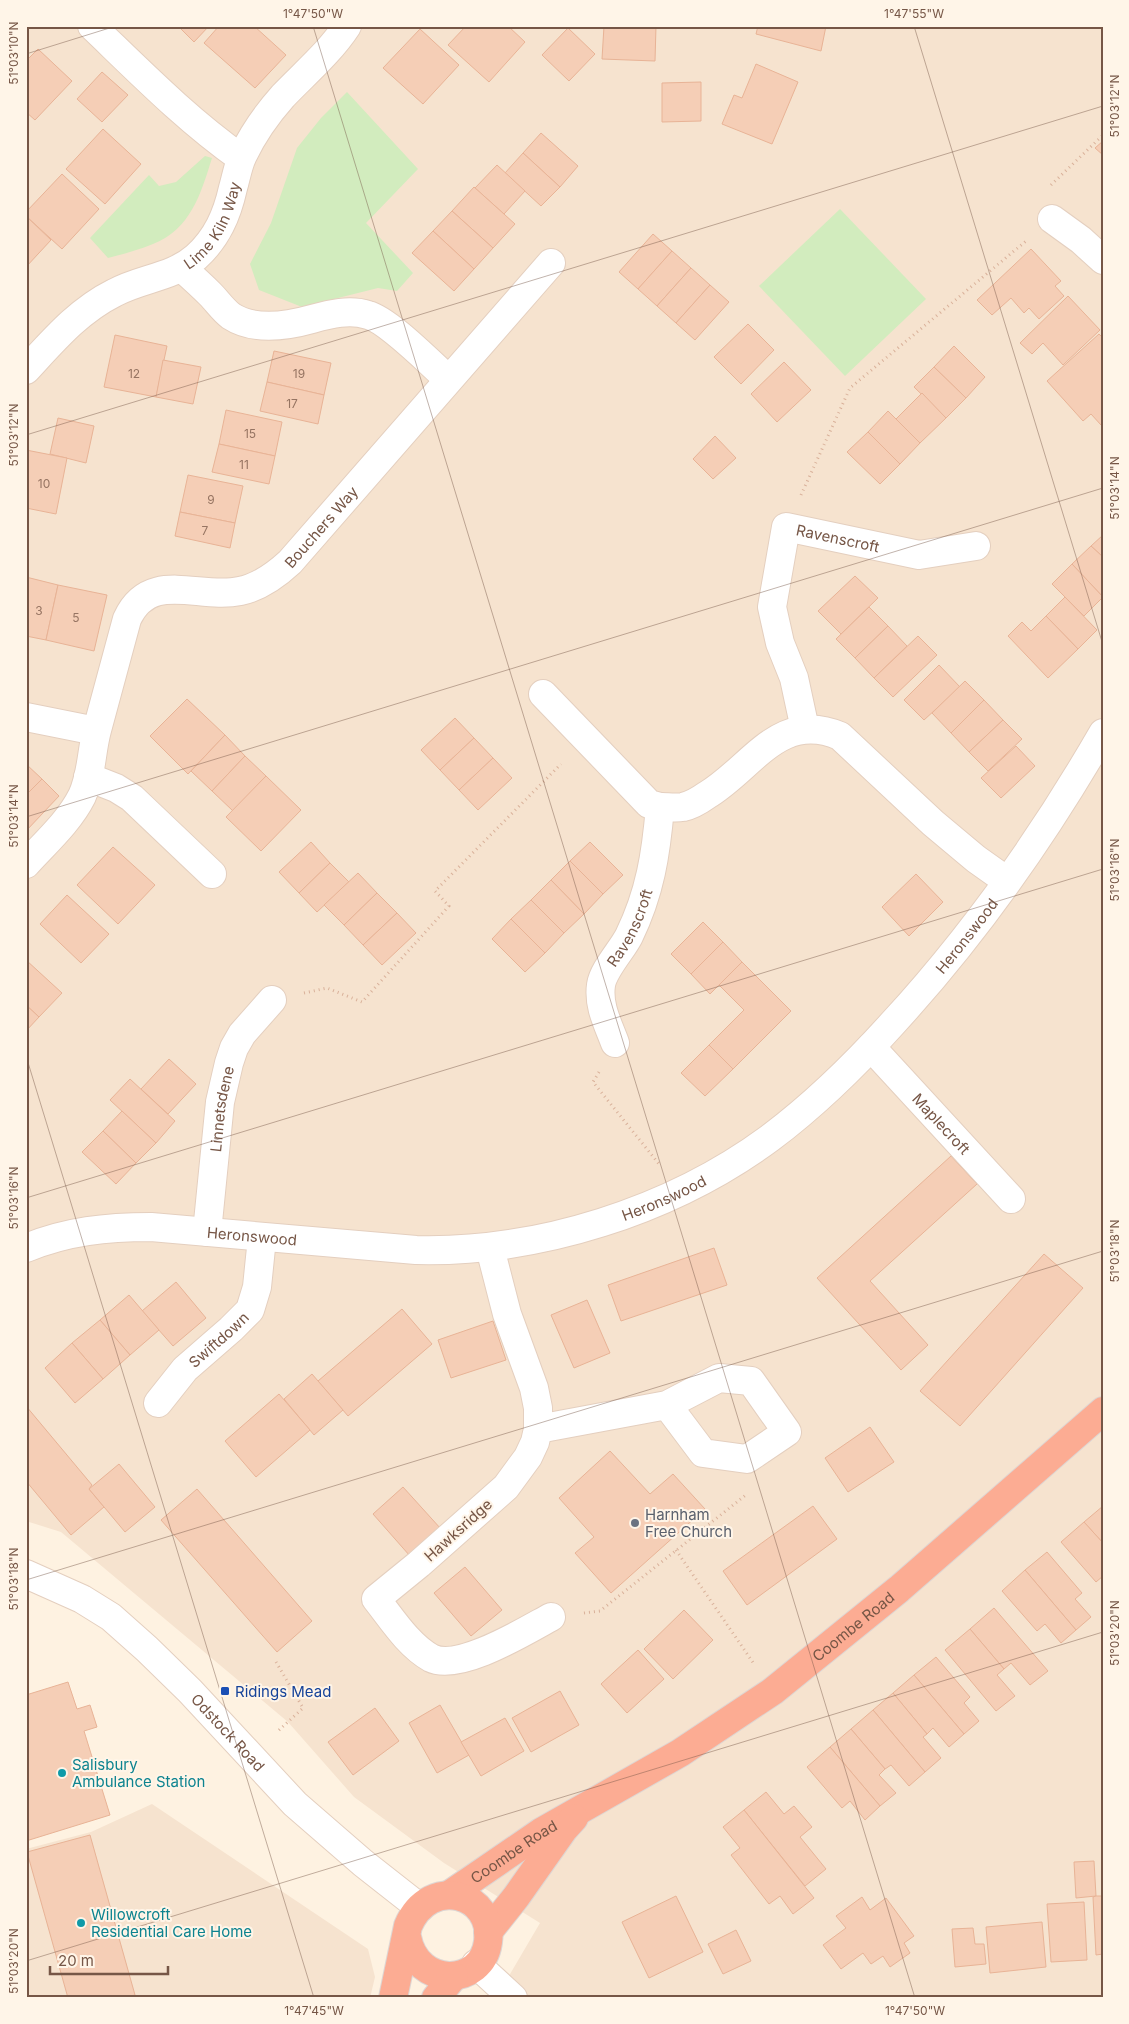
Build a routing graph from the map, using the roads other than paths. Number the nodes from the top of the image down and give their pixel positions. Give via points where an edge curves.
1 (92, 26) edge
2 (347, 26) edge
3 (241, 158) junction
4 (1052, 219) road end
5 (1103, 260) edge
6 (551, 263) dead end
7 (182, 268) junction
8 (26, 370) edge
9 (448, 379) junction
10 (976, 546) dead end
11 (543, 694) dead end
12 (26, 717) edge
13 (805, 728) junction
14 (96, 732) junction
15 (1103, 734) edge
16 (88, 777) junction
17 (660, 807) junction
18 (26, 864) edge
19 (212, 874) dead end
20 (1007, 881) junction
21 (272, 1000) road end
22 (615, 1044) road end
23 (871, 1047) junction
24 (1011, 1199) dead end
25 (207, 1232) junction
26 (262, 1238) junction
27 (26, 1248) edge
28 (490, 1248) junction
29 (158, 1403) dead end
30 (667, 1404) junction
31 (1103, 1411) edge
32 (538, 1430) junction
33 (26, 1574) edge
34 (551, 1617) road end
35 (580, 1811) junction
36 (449, 1895) junction
37 (419, 1907) junction
38 (488, 1932) junction
39 (407, 1937) junction
40 (465, 1970) junction
41 (393, 1998) edge
42 (436, 1998) edge
43 (513, 1998) edge

1 - 3 street via 220,143
2 - 3 street, Lime Kiln Way via 281,98 261,123
3 - 7 street, Lime Kiln Way via 226,216 208,244
4 - 5 street
6 - 9 street, Bouchers Way
7 - 8 street, Lime Kiln Way via 100,300 62,331
7 - 9 street via 231,316 245,323 285,325 330,314 370,315 394,331
9 - 14 street, Bouchers Way via 290,562 274,576 242,591 162,590 140,599 127,619
10 - 13 street, Ravenscroft via 919,555 786,527 772,607 780,643 794,678
11 - 17 street via 649,804
12 - 14 street
13 - 17 street via 771,742 714,792 698,801 684,807
13 - 20 street via 827,730 840,736 933,823
14 - 16 street, Bouchers Way
15 - 20 street, Heronswood
16 - 18 street, Bouchers Way via 71,814
16 - 19 street via 132,798
17 - 22 street, Ravenscroft via 652,874 646,894 629,936 601,983 601,1004
20 - 23 street, Heronswood via 966,938
21 - 25 street, Linnetsdene via 242,1034 229,1063 220,1102
23 - 24 street, Maplecroft
23 - 28 street, Heronswood via 769,1138 681,1192 604,1222
25 - 26 street, Heronswood
25 - 27 street, Heronswood via 151,1227 114,1228 78,1232
26 - 28 street, Heronswood via 416,1250
26 - 29 street, Swiftdown via 257,1288 250,1310 185,1369
28 - 32 street, Hawksridge via 507,1314 534,1388
30 - 30 street via 703,1453 747,1459 787,1432 751,1381 719,1378
30 - 32 street
31 - 35 highway, Coombe Road via 899,1589 773,1691 680,1753
32 - 34 street, Hawksridge via 528,1457 506,1487 376,1599 420,1651 443,1662 466,1658
33 - 37 street, Odstock Road via 82,1599 111,1617 153,1655 295,1804
35 - 36 highway, Coombe Road via 541,1832
35 - 38 highway, Coombe Road
36 - 37 highway, Coombe Road via 429,1900
36 - 38 highway, Coombe Road via 459,1896 476,1906 487,1923
37 - 39 highway via 408,1926
38 - 40 highway, Coombe Road via 485,1951
39 - 40 highway via 414,1958 422,1967 437,1974
39 - 41 highway
40 - 42 highway, Coombe Road
40 - 43 street

